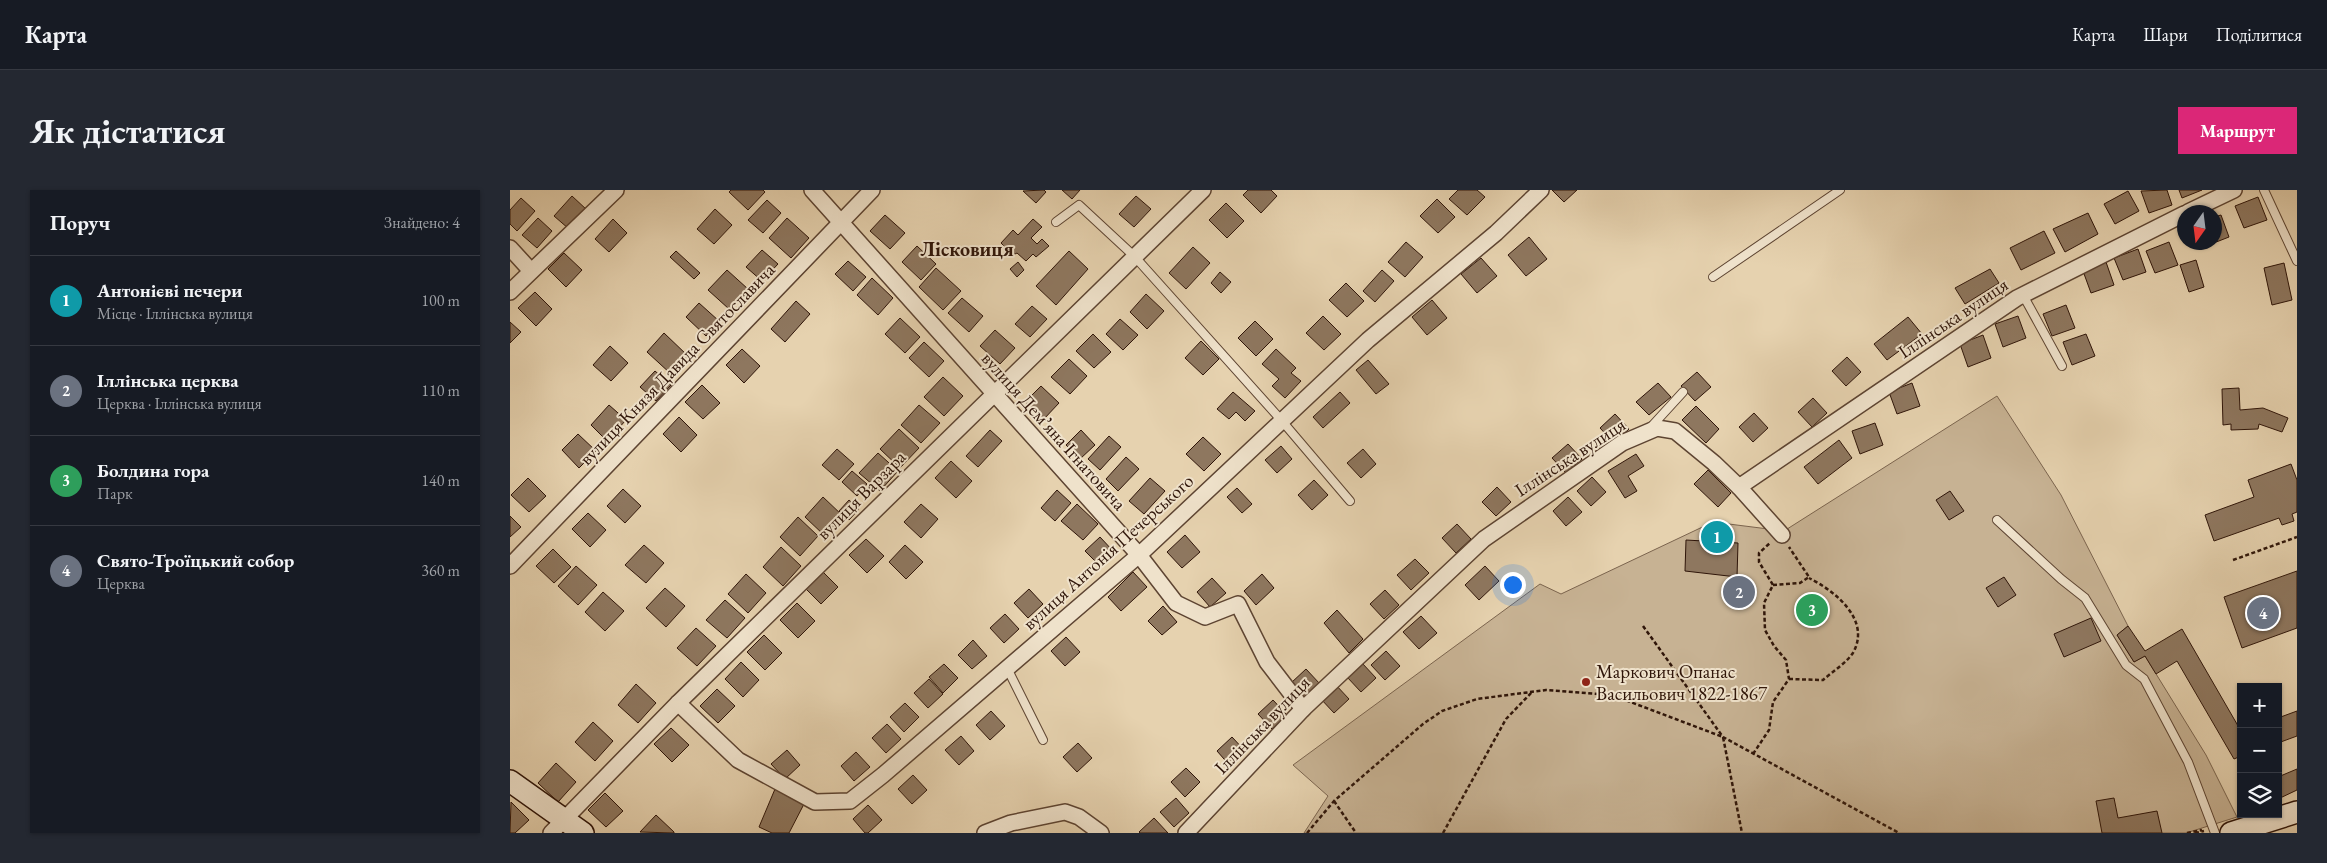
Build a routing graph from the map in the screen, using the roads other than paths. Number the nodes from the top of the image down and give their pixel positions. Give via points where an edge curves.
1 (616, 190) edge
2 (812, 190) edge
3 (872, 190) edge
4 (1203, 190) edge
5 (1541, 190) edge
6 (1840, 190) edge
7 (2233, 190) edge
8 (2264, 190) edge
9 (2202, 205) edge
10 (2177, 218) edge
11 (840, 222) junction
12 (1056, 222) dead end
13 (510, 248) edge
14 (1135, 257) junction
15 (2297, 262) edge
16 (531, 270) junction
17 (1713, 277) dead end
18 (510, 292) edge
19 (2023, 295) junction
20 (2062, 366) dead end
21 (1683, 392) dead end
22 (993, 393) junction
23 (1282, 421) junction
24 (1646, 433) junction
25 (1739, 487) junction
26 (1350, 501) dead end
27 (1997, 520) dead end
28 (1782, 535) road end
29 (1139, 555) junction
30 (510, 566) edge
31 (1007, 668) junction
32 (678, 703) junction
33 (1303, 709) junction
34 (1043, 740) dead end
35 (510, 781) edge
36 (2297, 813) edge
37 (558, 826) edge
38 (583, 833) edge
39 (985, 833) edge
40 (1101, 833) edge
41 (1186, 833) edge
42 (2216, 833) edge
43 (2231, 833) edge

1 - 16 street
2 - 11 street, вулиця Демʼяна Ігнатовича
3 - 11 street, вулиця Князя Давида Святославича
4 - 14 street, вулиця Варзара
5 - 23 street, вулиця Антонія Печерського via 1496,233 1368,340
6 - 17 lane
7 - 9 street
8 - 15 lane
10 - 19 street, Іллінська вулиця
11 - 22 street, вулиця Демʼяна Ігнатовича
11 - 30 street, вулиця Князя Давида Святославича
12 - 14 lane via 1079,205
13 - 16 street
14 - 22 street, вулиця Варзара
14 - 23 lane
16 - 18 street
19 - 20 lane
19 - 25 street, Іллінська вулиця
21 - 24 lane
22 - 29 street, вулиця Демʼяна Ігнатовича
22 - 32 street, вулиця Варзара
23 - 26 lane
23 - 29 street, вулиця Антонія Печерського
24 - 25 street, Іллінська вулиця via 1657,428 1675,431
24 - 33 street, Іллінська вулиця via 1622,443 1484,539
25 - 28 street
27 - 42 lane via 2085,598 2126,664 2144,679 2188,762
29 - 31 street, вулиця Антонія Печерського
29 - 33 street, вулиця Демʼяна Ігнатовича via 1176,603 1205,617 1238,604 1267,662
31 - 32 street, вулиця Антонія Печерського via 850,801 815,802 738,760
31 - 34 lane
32 - 37 street, вулиця Варзара
33 - 41 street, Іллінська вулиця
35 - 37 main road
36 - 43 main road
37 - 38 main road
39 - 40 street via 1011,822 1065,812 1079,817

